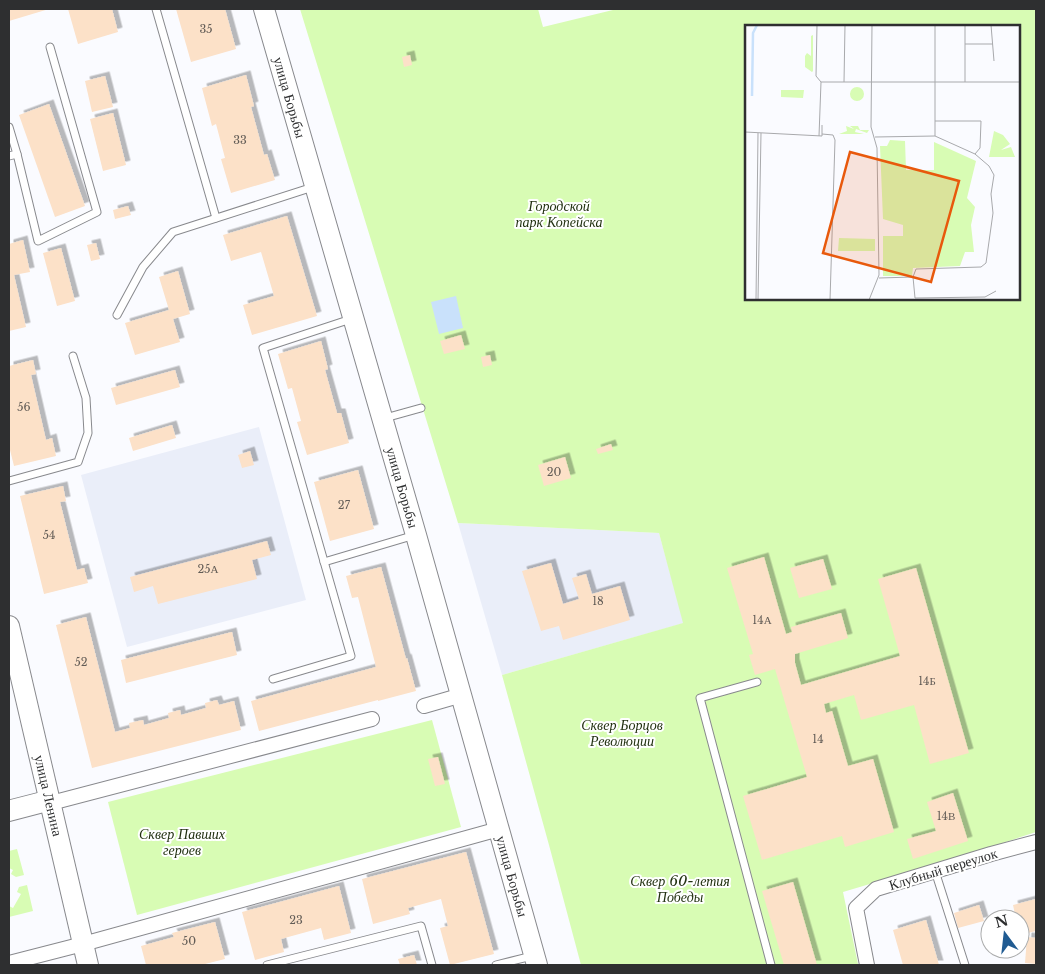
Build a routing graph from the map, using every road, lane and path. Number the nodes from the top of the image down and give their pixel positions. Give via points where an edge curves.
1 (156, 9) edge
2 (264, 9) edge
3 (50, 47) dead end
4 (9, 127) edge
5 (13, 155) edge
6 (315, 186) junction
7 (216, 218) junction
8 (117, 315) dead end
9 (354, 318) junction
10 (72, 356) dead end
11 (421, 408) dead end
12 (383, 419) junction
13 (9, 481) edge
14 (416, 535) junction
15 (324, 562) junction
16 (9, 626) edge
17 (273, 679) dead end
18 (757, 682) dead end
19 (462, 695) junction
20 (424, 706) dead end
21 (372, 719) dead end
22 (49, 799) junction
23 (9, 804) edge
24 (9, 814) edge
25 (499, 829) junction
26 (1036, 842) edge
27 (935, 871) junction
28 (85, 953) edge
29 (535, 960) edge
30 (9, 962) edge
31 (19, 965) edge
32 (267, 965) edge
33 (432, 965) edge
34 (496, 965) edge
35 (771, 965) edge
36 (867, 965) edge
37 (965, 965) edge

1 - 7 lane
2 - 6 street, улица Борьбы
3 - 5 lane via 97,212 38,240
4 - 5 lane
6 - 7 lane
6 - 9 street, улица Борьбы
7 - 8 lane via 173,232 143,267
9 - 12 street, улица Борьбы
9 - 15 lane via 263,348
10 - 13 lane via 86,398 88,432 78,462
11 - 12 lane
12 - 14 street, улица Борьбы
14 - 15 lane
14 - 19 street, улица Борьбы
15 - 17 lane via 351,656
16 - 22 street, улица Ленина
18 - 35 lane via 700,698
19 - 20 street
19 - 25 street, улица Борьбы
21 - 22 street
22 - 23 lane
22 - 24 street
22 - 28 street, улица Ленина
25 - 28 street
25 - 29 street, улица Борьбы
26 - 27 street, Клубный переулок
27 - 36 street, Клубный переулок via 876,889 856,908
27 - 37 lane
28 - 30 street
28 - 31 lane
29 - 34 lane
32 - 33 lane via 421,926

